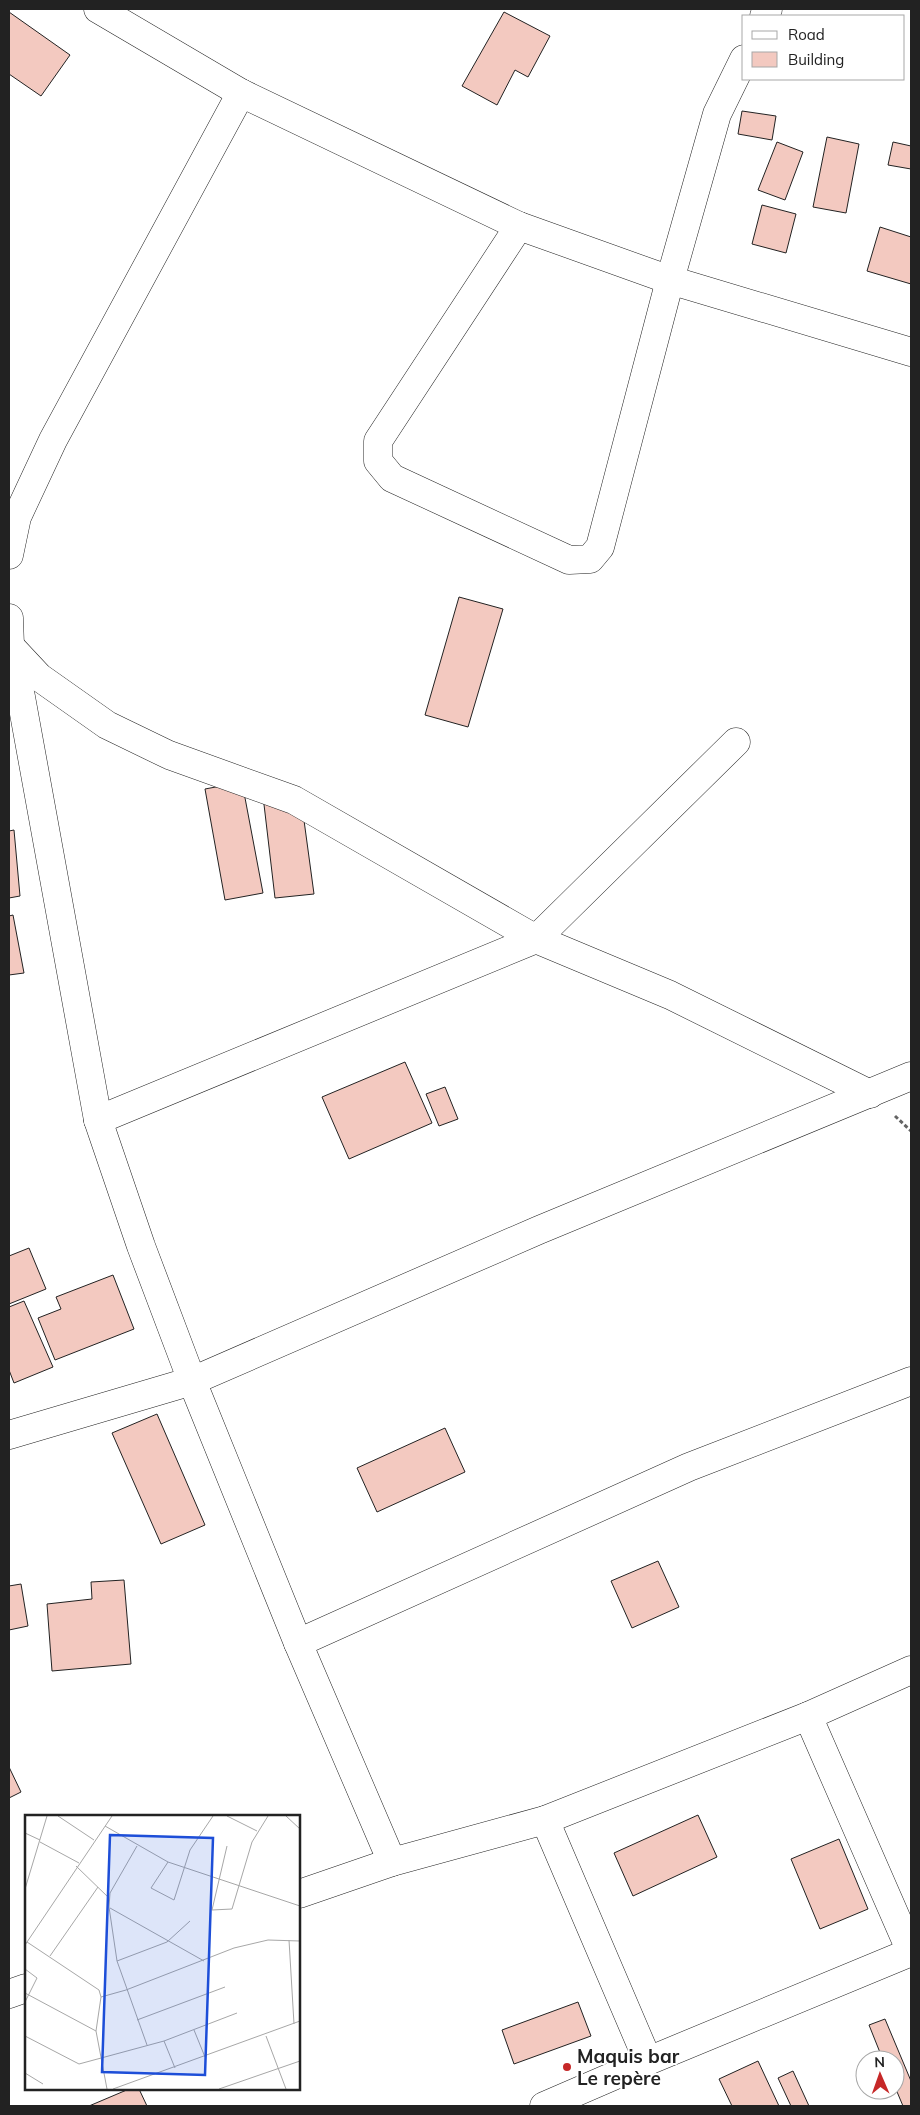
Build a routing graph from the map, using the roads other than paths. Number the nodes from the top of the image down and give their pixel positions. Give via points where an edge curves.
1 (98, 9) edge
2 (742, 63) edge
3 (241, 93) junction
4 (519, 226) junction
5 (670, 280) junction
6 (911, 352) edge
7 (9, 555) edge
8 (9, 618) edge
9 (10, 646) edge
10 (736, 742) dead end
11 (536, 938) junction
12 (911, 1076) edge
13 (870, 1094) junction
14 (98, 1120) junction
15 (192, 1381) junction
16 (911, 1381) edge
17 (9, 1435) edge
18 (298, 1643) junction
19 (911, 1670) edge
20 (808, 1716) junction
21 (545, 1820) junction
22 (392, 1862) junction
23 (300, 1894) edge
24 (25, 1988) edge
25 (9, 1994) edge
26 (648, 2061) junction
27 (544, 2106) edge

1 - 3 street
2 - 5 street via 717,114
3 - 4 street
3 - 7 street via 53,440 17,517
4 - 5 street
4 - 5 street via 378,441 378,461 392,478 570,560 590,559 600,547
5 - 6 street
8 - 9 street
9 - 11 street via 39,677 107,725 169,756 294,800
9 - 14 street
10 - 11 street
11 - 13 street via 670,995
11 - 14 street
12 - 13 street
13 - 15 street via 539,1230
14 - 15 street
15 - 17 street
15 - 18 street
16 - 18 street via 689,1467
18 - 22 street
19 - 20 street
20 - 21 street
20 - 26 street via 911,1952
21 - 22 street
21 - 26 street
22 - 23 street
24 - 25 street
26 - 27 street

